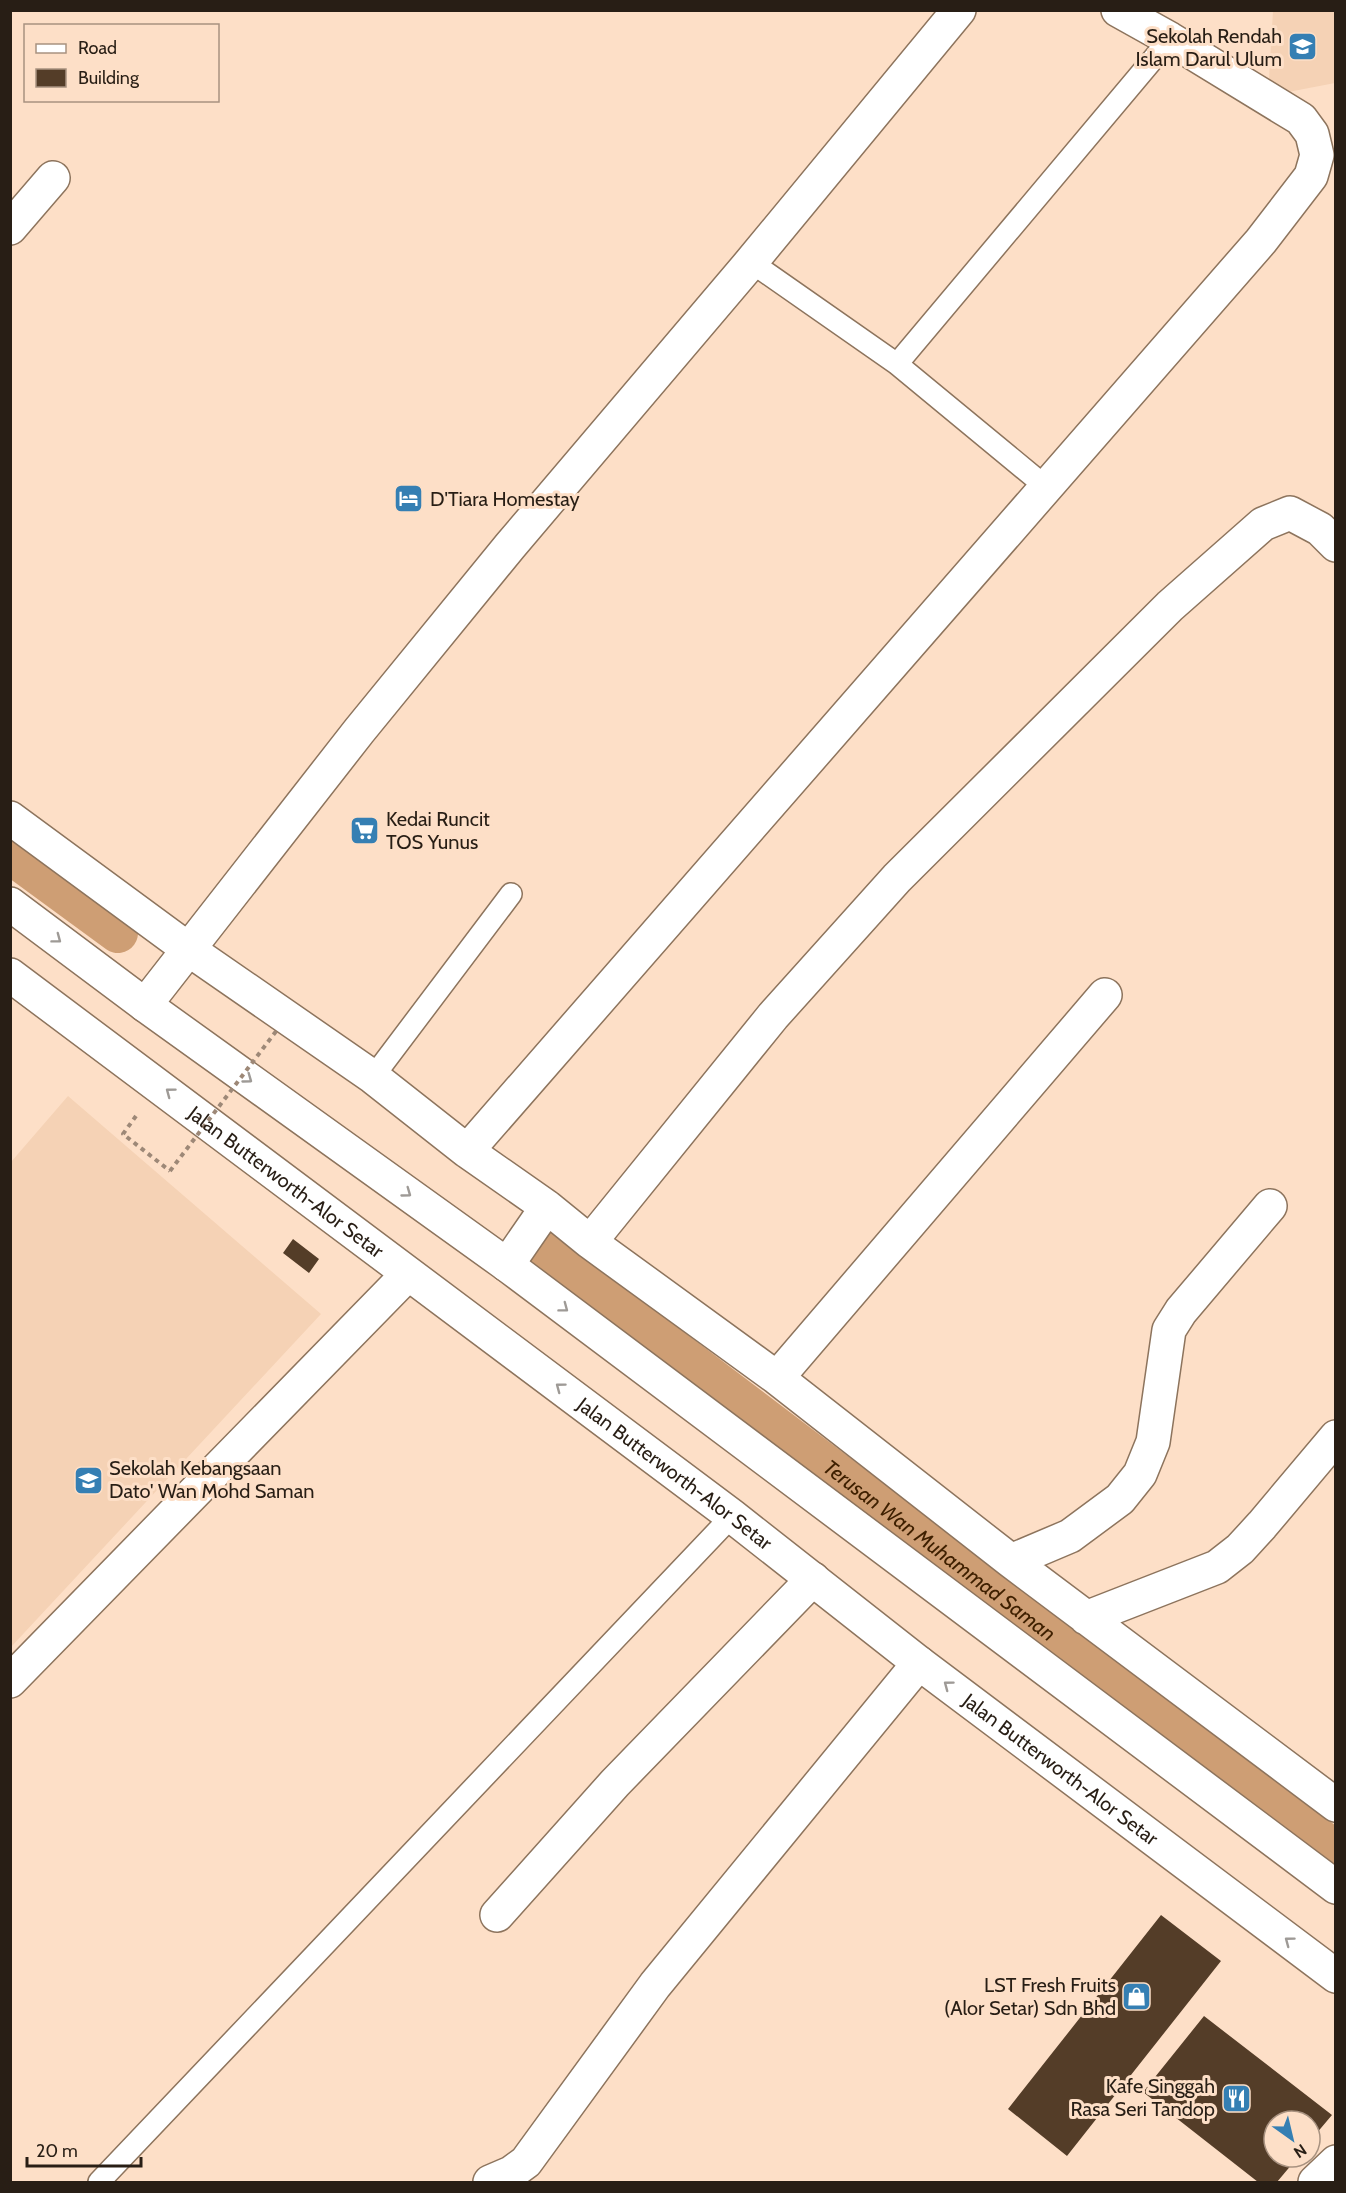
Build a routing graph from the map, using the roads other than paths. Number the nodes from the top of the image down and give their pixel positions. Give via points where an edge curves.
1 (960, 10) edge
2 (1118, 10) edge
3 (1170, 39) junction
4 (53, 178) dead end
5 (10, 228) edge
6 (751, 262) junction
7 (897, 364) junction
8 (1046, 487) junction
9 (1335, 545) edge
10 (10, 818) edge
11 (511, 894) dead end
12 (10, 904) edge
13 (188, 949) junction
14 (10, 975) edge
15 (1105, 995) dead end
16 (145, 1005) junction
17 (373, 1077) junction
18 (467, 1151) junction
19 (1270, 1206) dead end
20 (547, 1207) junction
21 (590, 1242) junction
22 (507, 1265) junction
23 (408, 1274) junction
24 (777, 1378) junction
25 (1335, 1437) edge
26 (732, 1515) junction
27 (1011, 1561) junction
28 (813, 1579) junction
29 (1086, 1618) junction
30 (919, 1663) junction
31 (10, 1681) edge
32 (1335, 1805) edge
33 (1335, 1887) edge
34 (497, 1915) dead end
35 (1335, 1976) edge
36 (1335, 2162) edge
37 (99, 2182) edge
38 (490, 2182) edge
39 (1315, 2182) edge

1 - 6 street
2 - 3 street
3 - 7 lane
3 - 8 street via 1300,119 1312,134 1317,155 1311,177 1261,242
4 - 5 street
6 - 7 lane
6 - 13 street via 502,555
7 - 8 lane
8 - 18 street
9 - 21 street via 1320,529 1290,513 1263,524 1170,606 897,878 773,1016
10 - 13 street
11 - 17 lane
12 -> 16 street
13 - 16 street
13 - 17 street
23 -> 14 street, Jalan Butterworth-Alor Setar
15 - 24 street
16 -> 22 street
17 - 18 street
18 - 20 street
19 - 27 street via 1169,1330 1153,1442 1140,1474 1120,1499 1070,1536
20 - 21 street
20 - 22 street
21 - 24 street
22 -> 33 street
26 -> 23 street, Jalan Butterworth-Alor Setar
23 - 31 street
24 - 27 street
25 - 29 street via 1262,1526 1217,1567
26 - 28 street, Jalan Butterworth-Alor Setar
26 - 37 lane
27 - 29 street
28 - 30 street, Jalan Butterworth-Alor Setar
28 - 34 street via 615,1783
29 - 32 street
35 -> 30 street, Jalan Butterworth-Alor Setar
30 - 38 street via 655,1985 526,2162
36 - 39 street

